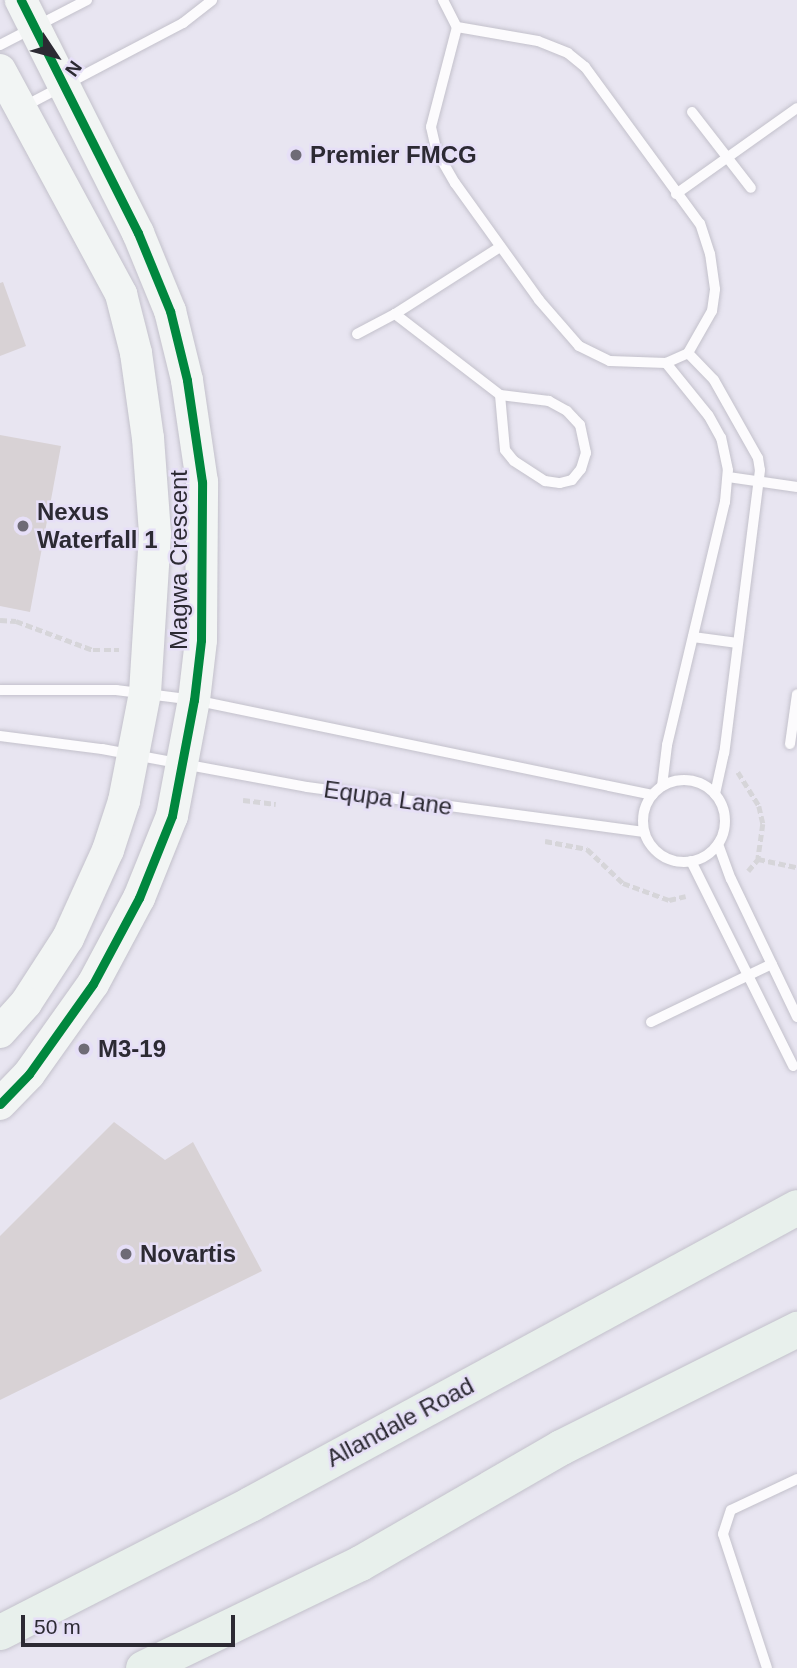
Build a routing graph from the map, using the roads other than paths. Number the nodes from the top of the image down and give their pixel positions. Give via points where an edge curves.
1 (21, 0) edge
2 (87, 0) edge
3 (212, 0) edge
4 (443, 0) edge
5 (457, 27) junction
6 (35, 28) junction
7 (0, 45) edge
8 (0, 70) edge
9 (64, 86) junction
10 (797, 108) edge
11 (20, 109) junction
12 (692, 111) dead end
13 (727, 157) junction
14 (751, 188) dead end
15 (676, 194) junction
16 (500, 247) junction
17 (395, 314) junction
18 (357, 334) dead end
19 (688, 353) junction
20 (666, 363) junction
21 (500, 395) junction
22 (728, 477) junction
23 (760, 482) junction
24 (797, 487) edge
25 (693, 637) junction
26 (738, 643) junction
27 (0, 690) edge
28 (145, 694) junction
29 (797, 694) edge
30 (194, 700) junction
31 (0, 736) edge
32 (790, 744) dead end
33 (132, 757) junction
34 (180, 766) junction
35 (662, 786) junction
36 (715, 794) junction
37 (652, 795) junction
38 (644, 832) junction
39 (718, 844) junction
40 (691, 861) junction
41 (772, 964) junction
42 (748, 976) junction
43 (797, 1017) edge
44 (651, 1022) dead end
45 (0, 1032) edge
46 (793, 1066) dead end
47 (0, 1104) edge
48 (797, 1207) edge
49 (797, 1329) edge
50 (797, 1479) edge
51 (0, 1632) edge
52 (181, 1657) edge
53 (143, 1668) edge
54 (767, 1668) edge

1 - 6 street, Magwa Crescent
2 - 6 lane
3 - 9 lane via 183,23
4 - 5 lane
5 - 15 lane via 538,41 568,53 585,67
5 - 16 lane via 431,127 437,152
6 - 7 lane
6 - 9 street, Magwa Crescent
8 - 11 street, Magwa Crescent
9 - 11 lane
9 - 30 street, Magwa Crescent via 143,246 170,311 187,380 202,482 201,640
10 - 13 lane
11 - 28 street, Magwa Crescent via 121,294 136,353 155,534
12 - 13 lane
13 - 14 lane
13 - 15 lane
15 - 19 lane via 700,224 715,289 712,312
16 - 17 lane
16 - 20 lane via 579,346 610,361
17 - 18 lane
17 - 21 lane
19 - 20 lane
19 - 23 lane via 710,374 749,441 758,458
20 - 22 lane via 701,404 721,438
21 - 21 lane via 505,450 514,461 545,481 560,484 572,480 586,453 580,425 549,401
22 - 23 lane
22 - 25 lane
23 - 24 lane
23 - 26 lane
25 - 26 lane
25 - 35 lane
26 - 36 lane
27 - 28 lane
28 - 30 lane
28 - 33 street, Magwa Crescent
29 - 32 lane
30 - 34 street, Magwa Crescent
30 - 37 lane
31 - 33 lane, Equpa Lane
33 - 34 lane, Equpa Lane
33 - 45 street, Magwa Crescent via 108,850 68,937 26,1003
34 - 38 lane, Equpa Lane
34 - 47 street, Magwa Crescent via 172,816 139,898 93,984 29,1074
35 - 36 lane via 690,780
35 - 37 lane
36 - 39 lane via 725,818
37 - 38 lane via 644,813
38 - 40 lane via 659,854
39 - 40 lane via 711,853
39 - 41 lane
40 - 42 lane
41 - 42 lane
41 - 43 lane
42 - 44 lane
42 - 46 lane
48 - 51 main road, Allandale Road via 250,1504
49 - 52 main road via 561,1447 360,1563
50 - 54 lane via 731,1510 723,1534
52 - 53 main road

